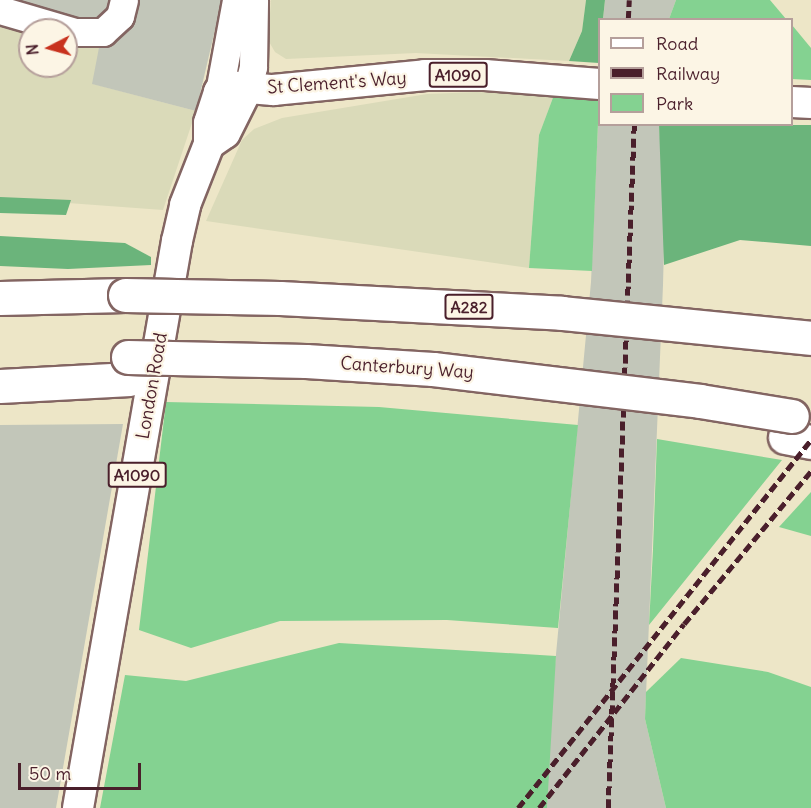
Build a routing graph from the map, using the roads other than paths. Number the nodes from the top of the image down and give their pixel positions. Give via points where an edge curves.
1 (124, 0) edge
2 (236, 0) edge
3 (254, 0) edge
4 (0, 10) edge
5 (589, 83) edge
6 (248, 87) junction
7 (219, 92) junction
8 (793, 102) edge
9 (811, 102) edge
10 (208, 144) junction
11 (0, 298) edge
12 (811, 338) edge
13 (0, 364) edge
14 (129, 368) junction
15 (0, 386) edge
16 (811, 420) edge
17 (811, 442) edge
18 (78, 808) edge

1 - 4 street via 120,16 103,32 75,32
2 - 7 street, London Road
3 - 6 street, London Road via 254,67
5 - 6 main road, St Clement's Way / A1090 via 425,75 320,87
6 - 7 main road, St Clement's Way / A1090
6 - 10 main road, London Road / A1090 via 225,133
7 - 10 main road, London Road / A1090 via 209,123
8 - 9 main road
10 - 18 main road, London Road / A1090 via 185,205 177,241
11 - 12 highway, A282, bridge via 125,295 292,299 562,313
13 - 14 highway, Canterbury Way
14 - 15 highway, Canterbury Way
14 - 16 highway, Canterbury Way, bridge via 296,360 432,369 700,400
14 - 17 highway, Canterbury Way via 475,395

